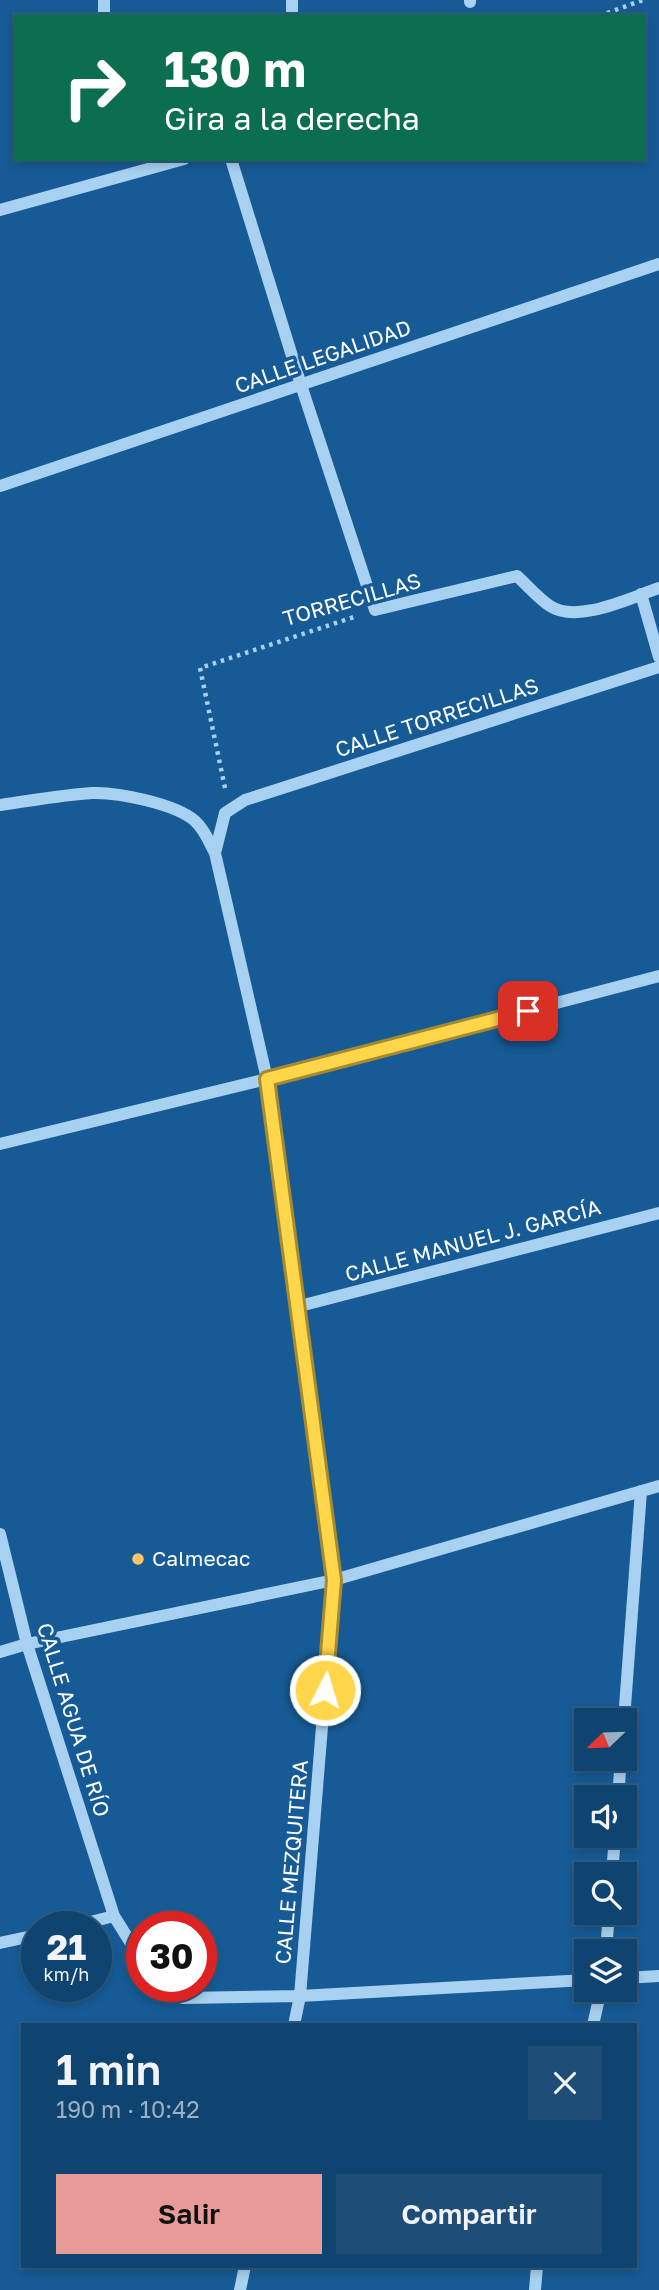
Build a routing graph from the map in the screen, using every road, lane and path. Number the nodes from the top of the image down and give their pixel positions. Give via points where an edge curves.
1 (643, 0) edge
2 (604, 14) edge
3 (177, 161) edge
4 (233, 161) edge
5 (0, 210) edge
6 (659, 264) edge
7 (301, 385) junction
8 (0, 486) edge
9 (659, 588) edge
10 (641, 594) junction
11 (375, 610) junction
12 (659, 657) edge
13 (659, 667) edge
14 (0, 805) edge
15 (229, 808) junction
16 (215, 853) junction
17 (659, 976) edge
18 (267, 1079) junction
19 (0, 1144) edge
20 (659, 1213) edge
21 (296, 1307) junction
22 (659, 1486) edge
23 (641, 1491) junction
24 (0, 1534) edge
25 (334, 1580) junction
26 (27, 1644) junction
27 (0, 1652) edge
28 (625, 1708) edge
29 (114, 1916) joint
30 (126, 1935) edge
31 (21, 1939) edge
32 (0, 1944) edge
33 (659, 1976) edge
34 (637, 1977) edge
35 (574, 1981) edge
36 (300, 1996) junction
37 (217, 1997) edge
38 (598, 2002) edge
39 (294, 2023) edge
40 (593, 2023) edge
41 (245, 2268) edge
42 (537, 2268) edge
43 (240, 2290) edge
44 (535, 2290) edge

1 - 2 path
3 - 5 street
4 - 7 street
6 - 7 street, CALLE LEGALIDAD
7 - 8 street, CALLE LEGALIDAD
7 - 11 street
9 - 10 street
10 - 11 street, TORRECILLAS via 567,614 550,606 517,576
10 - 12 street
11 - 15 path, TORRECILLAS via 200,668
13 - 15 street, CALLE TORRECILLAS
14 - 16 street via 94,793 159,802 194,820
15 - 16 street, CALLE MEZQUITERA
16 - 18 street, CALLE MEZQUITERA
17 - 18 street
18 - 19 street
18 - 21 street, CALLE MEZQUITERA
20 - 21 street, CALLE MANUEL J. GARCÍA
21 - 25 street, CALLE MEZQUITERA
22 - 23 street
23 - 25 street
23 - 28 street
24 - 26 street, CALLE AGUA DE RÍO
25 - 26 street
25 - 36 street, CALLE MEZQUITERA
26 - 27 street
26 - 29 street, CALLE AGUA DE RÍO
29 - 30 street, CALLE AGUA DE RÍO
31 - 32 street
33 - 34 street
35 - 36 street
36 - 37 street
36 - 39 street, CALLE MEZQUITERA
38 - 40 street
41 - 43 street
42 - 44 street

